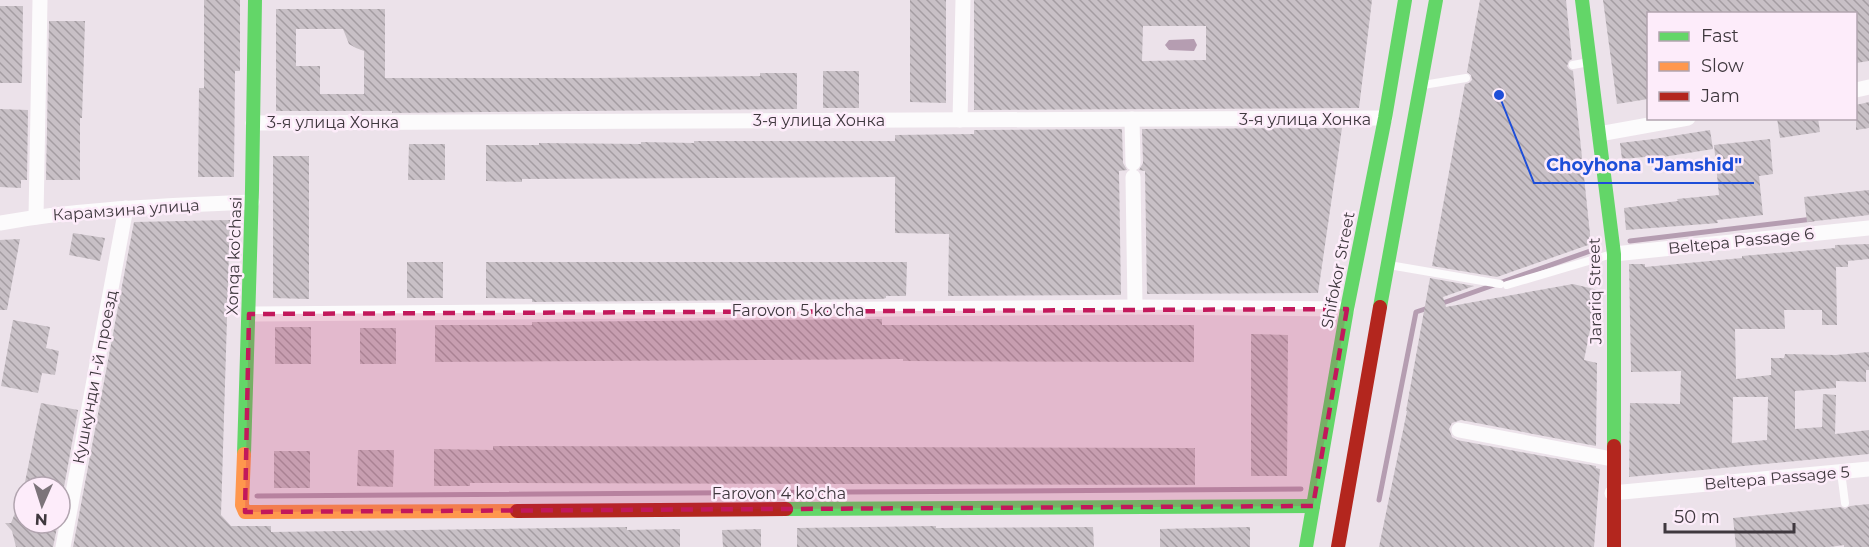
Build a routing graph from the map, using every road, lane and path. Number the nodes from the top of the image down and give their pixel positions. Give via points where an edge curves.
1 (40, 0) edge
2 (255, 0) edge
3 (963, 0) edge
4 (1405, 0) edge
5 (1436, 0) edge
6 (1582, 0) edge
7 (1590, 62) junction
8 (1573, 65) dead end
9 (1466, 78) dead end
10 (1420, 85) junction
11 (1385, 118) junction
12 (1132, 119) junction
13 (960, 120) junction
14 (1677, 120) edge
15 (253, 123) junction
16 (1599, 134) junction
17 (252, 202) junction
18 (126, 208) junction
19 (36, 217) junction
20 (0, 223) edge
21 (1869, 228) edge
22 (1614, 254) junction
23 (1387, 264) junction
24 (1135, 307) junction
25 (1347, 309) junction
26 (249, 314) junction
27 (1458, 430) dead end
28 (1612, 459) junction
29 (1869, 469) edge
30 (1841, 472) junction
31 (1612, 493) junction
32 (1845, 503) dead end
33 (1313, 506) junction
34 (245, 512) joint
35 (63, 547) edge
36 (1306, 547) edge
37 (1338, 547) edge
38 (1614, 547) edge

1 - 19 street
2 - 15 street, Xonqa ko'chasi
3 - 13 street
4 - 11 street, Shifokor Street
5 - 10 street
6 - 7 street, Jarariq Street
7 - 8 lane
7 - 16 street, Jarariq Street
9 - 10 lane
10 - 23 street
11 - 12 street, 3-я улица Хонка
11 - 25 street, Shifokor Street
12 - 13 street, 3-я улица Хонка
12 - 24 street
13 - 15 street, 3-я улица Хонка
14 - 16 street
15 - 17 street, Xonqa ko'chasi
16 - 22 street, Jarariq Street
17 - 18 street, Карамзина улица
17 - 26 street, Xonqa ko'chasi
18 - 19 street, Карамзина улица
18 - 35 street, Кушкунди 1-й проезд
19 - 20 street, Карамзина улица
21 - 22 street, Beltepa Passage 6
22 - 23 lane via 1503,284
22 - 28 street, Jarariq Street
23 - 37 street
24 - 25 street, Farovon 5 ko'cha
24 - 26 street, Farovon 5 ko'cha
25 - 33 street, Shifokor Street
26 - 34 street, Xonqa ko'chasi via 242,505
27 - 28 street
28 - 31 street, Jarariq Street
29 - 30 street, Beltepa Passage 5
30 - 31 street, Beltepa Passage 5
30 - 32 lane
31 - 38 street, Jarariq Street
33 - 34 street, Farovon 4 ko'cha
33 - 36 street, Shifokor Street

